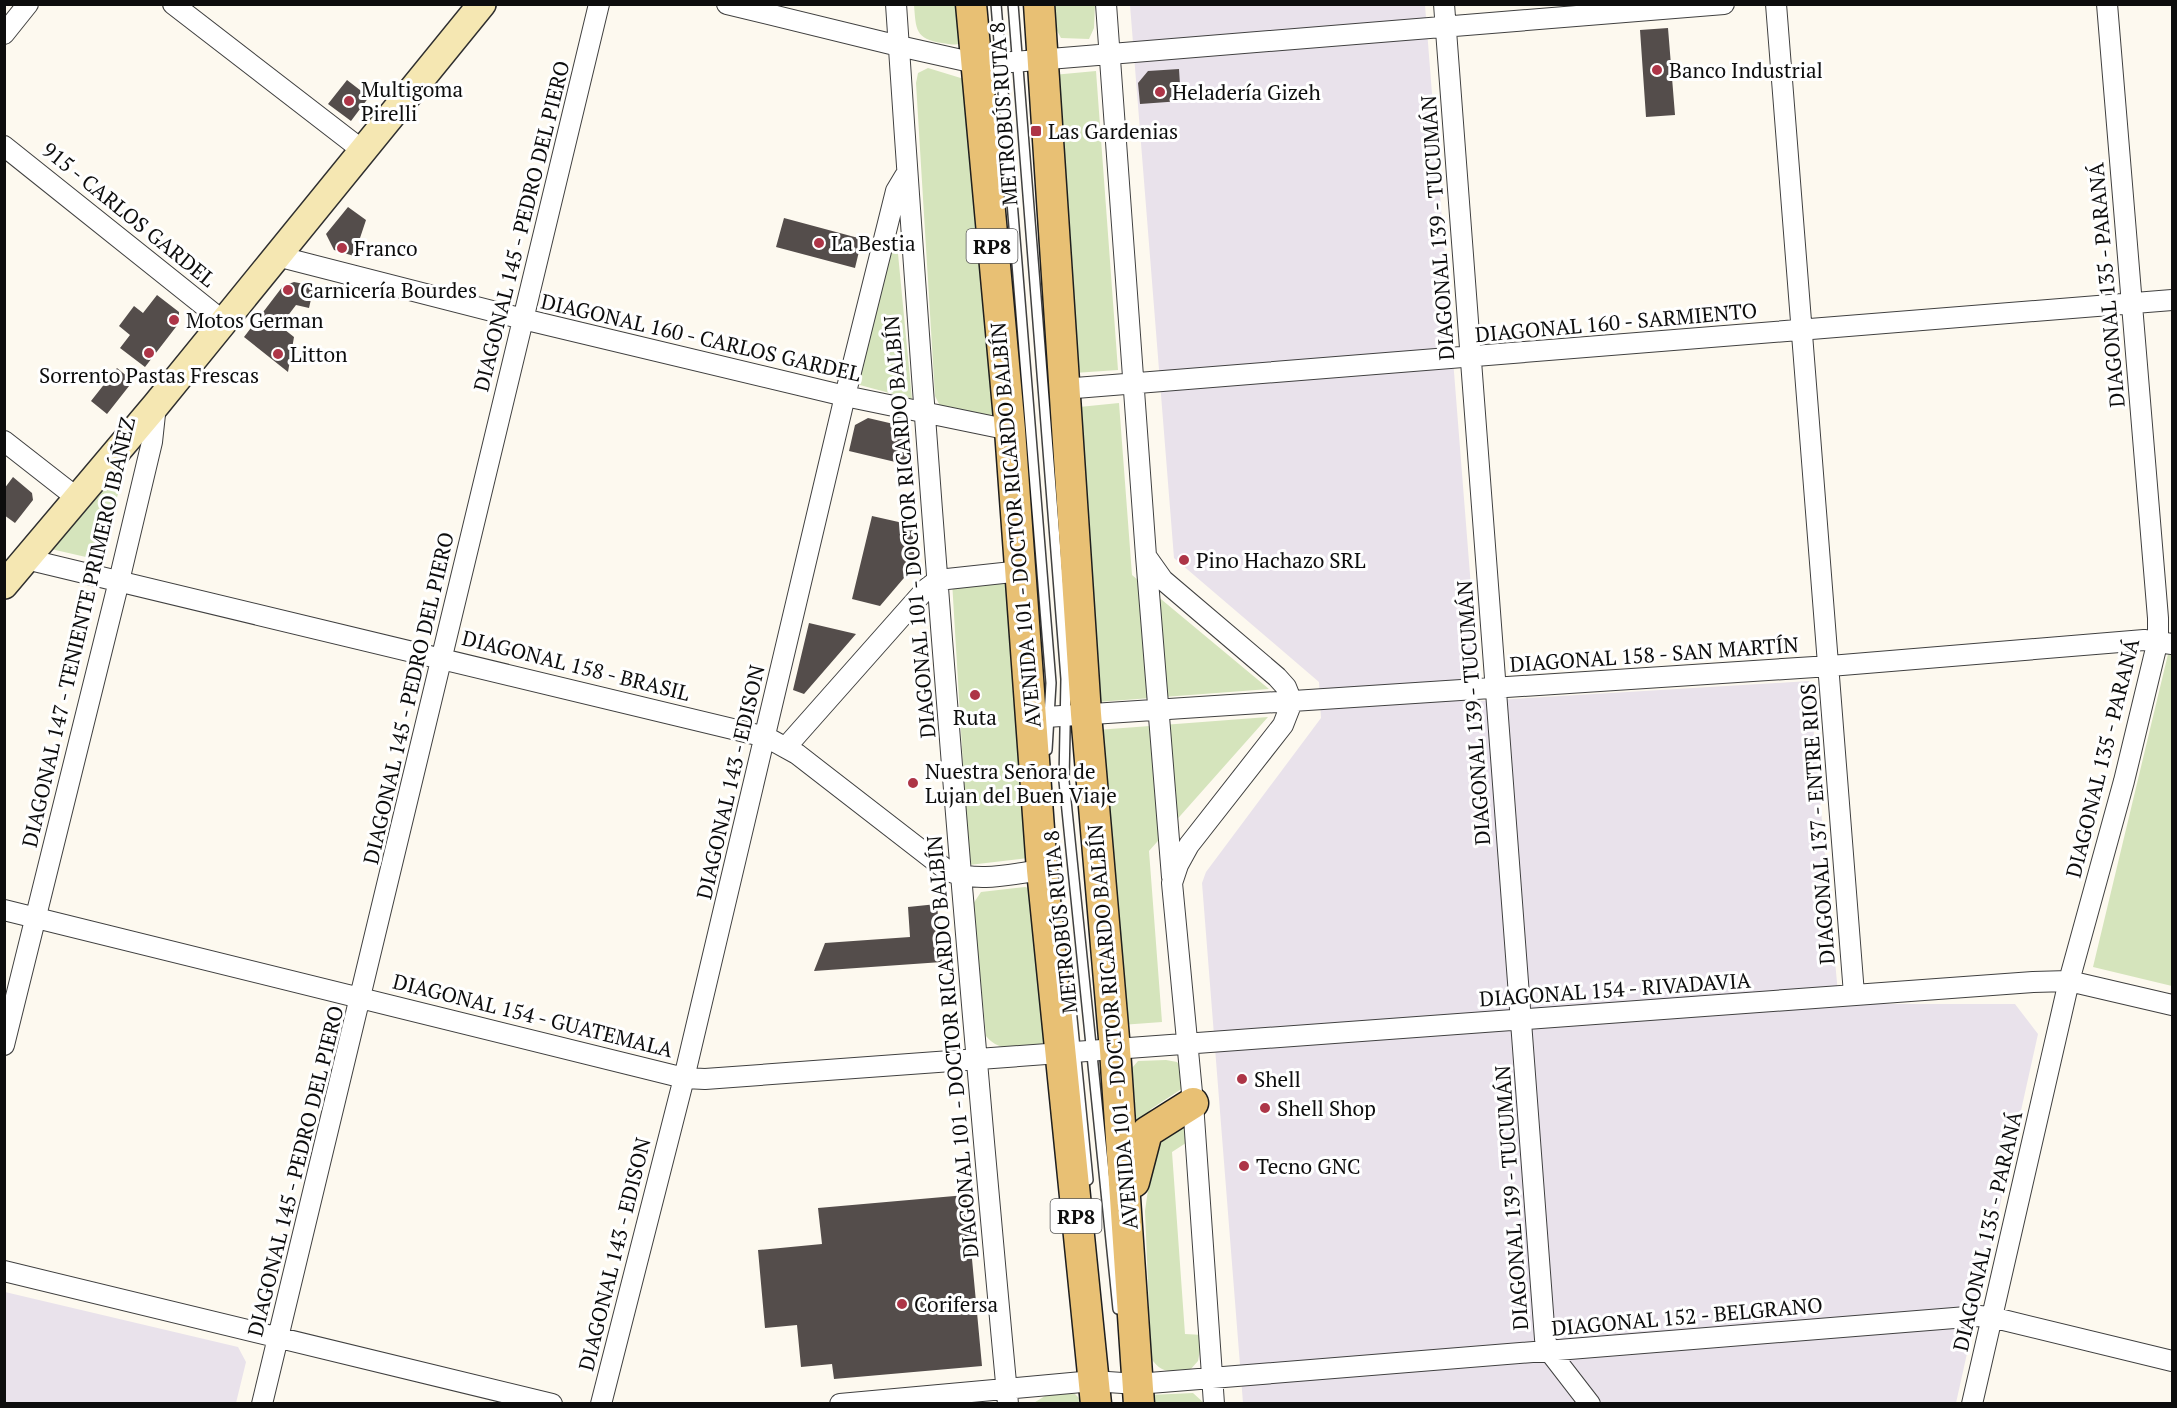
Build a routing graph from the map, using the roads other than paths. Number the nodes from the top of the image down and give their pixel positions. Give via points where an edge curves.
1 (28, 4) edge
2 (173, 4) edge
3 (482, 4) edge
4 (599, 4) edge
5 (727, 4) edge
6 (896, 4) edge
7 (971, 4) edge
8 (996, 4) edge
9 (1013, 4) edge
10 (1039, 4) edge
11 (1106, 4) edge
12 (1444, 4) edge
13 (1724, 4) edge
14 (1776, 4) edge
15 (2107, 4) edge
16 (1446, 28) junction
17 (4, 34) edge
18 (899, 46) junction
19 (1110, 54) junction
20 (1008, 62) junction
21 (4, 146) edge
22 (362, 150) junction
23 (906, 173) junction
24 (277, 256) junction
25 (2172, 300) edge
26 (2131, 303) junction
27 (523, 319) junction
28 (223, 321) junction
29 (1803, 332) junction
30 (1471, 358) junction
31 (1135, 386) junction
32 (1063, 389) junction
33 (845, 396) junction
34 (156, 405) junction
35 (923, 414) junction
36 (1010, 430) junction
37 (4, 441) edge
38 (77, 498) junction
39 (1146, 556) junction
40 (26, 559) junction
41 (1021, 570) junction
42 (938, 580) junction
43 (119, 581) junction
44 (4, 585) edge
45 (2165, 642) edge
46 (442, 657) junction
47 (1830, 666) junction
48 (1495, 688) junction
49 (1292, 702) junction
50 (1159, 709) junction
51 (1058, 716) junction
52 (766, 736) junction
53 (786, 747) junction
54 (1047, 763) dead end
55 (1042, 870) junction
56 (960, 876) junction
57 (1172, 883) junction
58 (4, 910) edge
59 (34, 918) junction
60 (2069, 981) junction
61 (1854, 994) junction
62 (362, 997) junction
63 (1070, 1001) dead end
64 (2172, 1005) edge
65 (1522, 1021) junction
66 (4, 1045) edge
67 (1188, 1045) junction
68 (1086, 1051) junction
69 (976, 1060) junction
70 (684, 1078) junction
71 (1193, 1103) junction
72 (1089, 1191) dead end
73 (1127, 1202) junction
74 (4, 1272) edge
75 (1118, 1314) dead end
76 (1991, 1317) junction
77 (280, 1337) junction
78 (1549, 1351) junction
79 (2172, 1361) edge
80 (1212, 1378) junction
81 (1116, 1387) edge
82 (1007, 1397) edge
83 (262, 1404) edge
84 (552, 1404) edge
85 (601, 1404) edge
86 (840, 1404) edge
87 (1214, 1404) edge
88 (1590, 1404) edge
89 (1971, 1404) edge

1 - 17 street
2 - 22 street
3 - 22 main road
4 - 27 street, DIAGONAL 145 - PEDRO DEL PIERO
5 - 18 street
6 - 18 street, DIAGONAL 101 - DOCTOR RICARDO BALBÍN
7 - 20 main road, AVENIDA 101 - DOCTOR RICARDO BALBÍN / RP8
8 - 20 lane, METROBÚS RUTA 8
9 - 20 lane, METROBÚS RUTA 8
10 - 20 main road, AVENIDA 101 - DOCTOR RICARDO BALBÍN / RP8
11 - 19 street
12 - 16 street, DIAGONAL 139 - TUCUMÁN
13 - 16 street
14 - 29 street, DIAGONAL 137 - ENTRE RIOS
15 - 26 street, DIAGONAL 135 - PARANÁ
16 - 19 street
16 - 30 street, DIAGONAL 139 - TUCUMÁN
18 - 20 street
18 - 23 street, DIAGONAL 101 - DOCTOR RICARDO BALBÍN
19 - 20 street
19 - 31 street
20 - 32 main road, AVENIDA 101 - DOCTOR RICARDO BALBÍN / RP8
20 - 36 main road, AVENIDA 101 - DOCTOR RICARDO BALBÍN / RP8
20 - 51 lane, METROBÚS RUTA 8 via 1051,683
20 - 51 lane, METROBÚS RUTA 8 via 1066,679
21 - 28 street, 915 - CARLOS GARDEL
22 - 24 main road
23 - 33 street, DIAGONAL 143 - EDISON via 896,191
23 - 35 street, DIAGONAL 101 - DOCTOR RICARDO BALBÍN
24 - 27 street, DIAGONAL 160 - CARLOS GARDEL
24 - 28 main road
25 - 26 street, DIAGONAL 160 - SARMIENTO
26 - 29 street, DIAGONAL 160 - SARMIENTO
26 - 45 street, DIAGONAL 135 - PARANÁ via 2158,618
27 - 33 street, DIAGONAL 160 - CARLOS GARDEL
27 - 46 street, DIAGONAL 145 - PEDRO DEL PIERO
28 - 34 main road
29 - 30 street, DIAGONAL 160 - SARMIENTO
29 - 47 street, DIAGONAL 137 - ENTRE RIOS
30 - 31 street, DIAGONAL 160 - SARMIENTO
30 - 48 street, DIAGONAL 139 - TUCUMÁN
31 - 32 street, DIAGONAL 160 - SARMIENTO
31 - 39 street
32 - 51 main road, AVENIDA 101 - DOCTOR RICARDO BALBÍN / RP8
33 - 35 street, DIAGONAL 160 - CARLOS GARDEL
33 - 52 street, DIAGONAL 143 - EDISON
34 - 38 main road
34 - 43 street, DIAGONAL 147 - TENIENTE PRIMERO IBÁÑEZ via 152,442
35 - 36 street, DIAGONAL 160 - CARLOS GARDEL
35 - 42 street, DIAGONAL 101 - DOCTOR RICARDO BALBÍN
36 - 41 main road, AVENIDA 101 - DOCTOR RICARDO BALBÍN / RP8
37 - 38 street
38 - 40 main road
39 - 49 street via 1163,580 1277,677
39 - 50 street
40 - 43 street, DIAGONAL 158 - BRASIL
40 - 44 main road
41 - 42 street
41 - 51 main road, AVENIDA 101 - DOCTOR RICARDO BALBÍN / RP8
42 - 53 street
42 - 56 street, DIAGONAL 101 - DOCTOR RICARDO BALBÍN
43 - 46 street, DIAGONAL 158 - BRASIL
43 - 59 street, DIAGONAL 147 - TENIENTE PRIMERO IBÁÑEZ
45 - 47 street, DIAGONAL 158 - SAN MARTÍN
45 - 60 street, DIAGONAL 135 - PARANÁ
46 - 52 street, DIAGONAL 158 - BRASIL
46 - 62 street, DIAGONAL 145 - PEDRO DEL PIERO
47 - 48 street, DIAGONAL 158 - SAN MARTÍN
47 - 61 street, DIAGONAL 137 - ENTRE RIOS
48 - 49 street, DIAGONAL 158 - SAN MARTÍN
48 - 65 street, DIAGONAL 139 - TUCUMÁN
49 - 50 street, DIAGONAL 158 - SAN MARTÍN
49 - 57 street via 1283,725 1189,845
50 - 51 street, DIAGONAL 158 - SAN MARTÍN
50 - 57 street
51 - 54 lane, METROBÚS RUTA 8
51 - 55 main road, AVENIDA 101 - DOCTOR RICARDO BALBÍN / RP8
51 - 68 main road, AVENIDA 101 - DOCTOR RICARDO BALBÍN / RP8
52 - 53 street, DIAGONAL 158 - BRASIL
52 - 70 street, DIAGONAL 143 - EDISON
53 - 56 street, DIAGONAL 158 - BRASIL via 937,864
55 - 56 street, DIAGONAL 158 - BRASIL
55 - 68 main road, AVENIDA 101 - DOCTOR RICARDO BALBÍN / RP8
56 - 69 street, DIAGONAL 101 - DOCTOR RICARDO BALBÍN
57 - 67 street
58 - 59 street, DIAGONAL 154 - GUATEMALA
59 - 62 street, DIAGONAL 154 - GUATEMALA
59 - 66 street, DIAGONAL 147 - TENIENTE PRIMERO IBÁÑEZ
60 - 61 street, DIAGONAL 154 - RIVADAVIA
60 - 64 street, DIAGONAL 154 - RIVADAVIA
60 - 76 street, DIAGONAL 135 - PARANÁ
61 - 65 street, DIAGONAL 154 - RIVADAVIA
62 - 70 street, DIAGONAL 154 - GUATEMALA
62 - 77 street, DIAGONAL 145 - PEDRO DEL PIERO
63 - 68 lane, METROBÚS RUTA 8
65 - 67 street, DIAGONAL 154 - RIVADAVIA
65 - 78 street, DIAGONAL 139 - TUCUMÁN via 1545,1339
67 - 68 street, DIAGONAL 154 - RIVADAVIA
67 - 71 street
68 - 69 street, DIAGONAL 154 - GUATEMALA
68 - 72 lane, METROBÚS RUTA 8
68 - 73 main road, AVENIDA 101 - DOCTOR RICARDO BALBÍN / RP8
68 - 75 lane, METROBÚS RUTA 8
68 - 81 main road, AVENIDA 101 - DOCTOR RICARDO BALBÍN / RP8
69 - 70 street, DIAGONAL 154 - GUATEMALA
69 - 82 street, DIAGONAL 101 - DOCTOR RICARDO BALBÍN
70 - 85 street, DIAGONAL 143 - EDISON
71 - 73 main road via 1147,1132
71 - 80 street
73 - 81 main road, AVENIDA 101 - DOCTOR RICARDO BALBÍN / RP8
74 - 77 street
76 - 78 street, DIAGONAL 152 - BELGRANO
76 - 79 street, DIAGONAL 152 - BELGRANO
76 - 89 street, DIAGONAL 135 - PARANÁ
77 - 83 street, DIAGONAL 145 - PEDRO DEL PIERO
77 - 84 street
78 - 80 street, DIAGONAL 152 - BELGRANO
78 - 88 street, DIAGONAL 139 - TUCUMÁN
80 - 81 street, DIAGONAL 152 - BELGRANO
80 - 87 street
81 - 82 street, DIAGONAL 152 - BELGRANO
82 - 86 street, DIAGONAL 152 - BELGRANO

